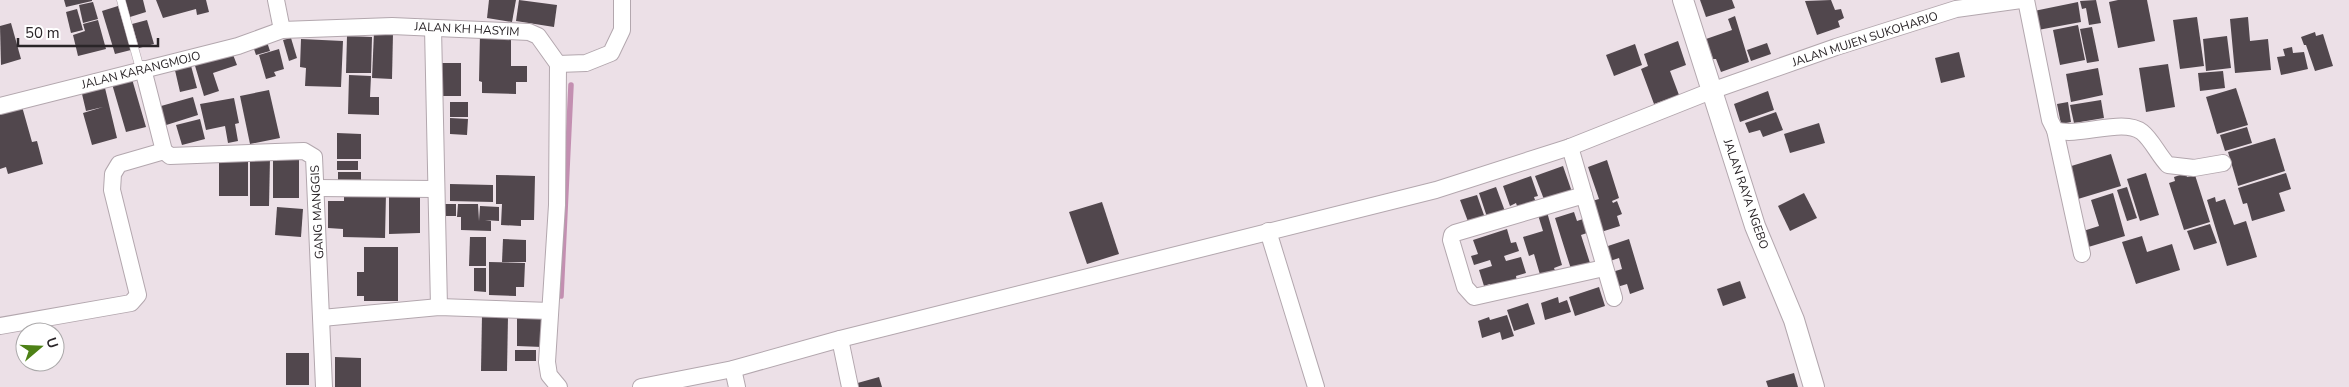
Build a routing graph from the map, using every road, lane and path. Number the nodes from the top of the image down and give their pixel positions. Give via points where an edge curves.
1 (121, 0) edge
2 (276, 0) edge
3 (622, 0) edge
4 (1683, 0) edge
5 (2021, 0) edge
6 (2026, 0) edge
7 (433, 28) junction
8 (282, 30) junction
9 (558, 64) junction
10 (141, 69) junction
11 (1711, 91) junction
12 (0, 106) edge
13 (2055, 130) junction
14 (1570, 147) junction
15 (164, 151) junction
16 (2223, 164) dead end
17 (316, 188) junction
18 (436, 189) junction
19 (1584, 195) junction
20 (1268, 232) junction
21 (2082, 254) dead end
22 (1604, 268) junction
23 (1614, 298) dead end
24 (439, 307) junction
25 (550, 311) junction
26 (322, 318) junction
27 (0, 326) edge
28 (840, 339) junction
29 (733, 369) junction
30 (324, 387) edge
31 (560, 387) edge
32 (641, 387) edge
33 (737, 387) edge
34 (850, 387) edge
35 (1316, 387) edge
36 (1814, 387) edge

1 - 10 lane
2 - 8 street
3 - 9 street via 622,30 610,53 586,63
4 - 11 street, JALAN RAYA NGEBO
5 - 11 street, JALAN MUJEN SUKOHARJO via 1956,8
6 - 13 street via 2050,120
7 - 8 street, JALAN KH HASYIM via 392,26
7 - 9 street, JALAN KH HASYIM via 529,32 538,36
7 - 18 street
8 - 10 street, JALAN KARANGMOJO via 238,46
9 - 25 street via 557,205
10 - 12 street, JALAN KARANGMOJO
10 - 15 street
11 - 14 street, JALAN MUJEN SUKOHARJO
11 - 36 street, JALAN RAYA NGEBO via 1755,226 1794,320
13 - 16 street via 2065,133 2128,126 2143,133 2168,165 2194,168
13 - 21 street
14 - 19 street
14 - 20 street, JALAN MUJEN SUKOHARJO via 1436,190
15 - 17 street, GANG MANGGIS via 170,156 304,151 314,157
15 - 27 street via 119,164 113,174 112,190 138,295 131,303
17 - 18 street
17 - 26 street, GANG MANGGIS
18 - 24 street
19 - 22 street
19 - 22 street via 1453,233 1451,240 1465,287 1474,297
20 - 28 street, JALAN MUJEN SUKOHARJO
20 - 35 street
22 - 23 street
24 - 25 street
24 - 26 street
25 - 31 street via 548,368 549,375
26 - 30 street, GANG MANGGIS
28 - 29 street, JALAN MUJEN SUKOHARJO
28 - 34 street
29 - 32 street, JALAN MUJEN SUKOHARJO
29 - 33 street

